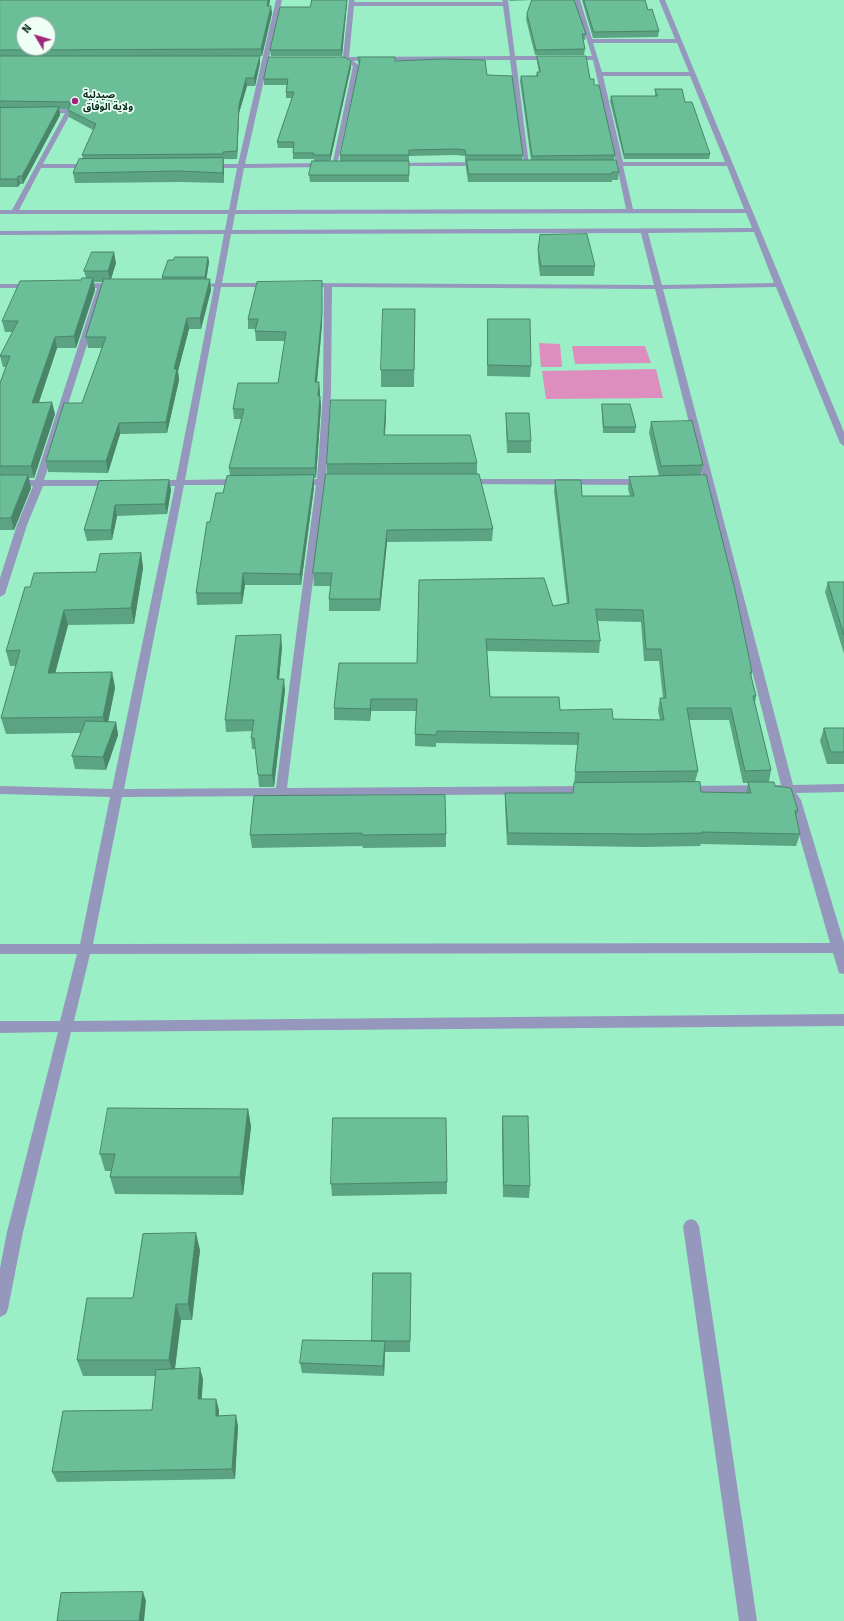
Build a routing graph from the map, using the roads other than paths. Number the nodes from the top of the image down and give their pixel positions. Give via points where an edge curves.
1 (279, 0) edge
2 (577, 0) edge
3 (662, 0) edge
4 (352, 2) edge
5 (505, 2) edge
6 (590, 41) junction
7 (679, 41) junction
8 (558, 58) edge
9 (566, 58) edge
10 (596, 58) junction
11 (324, 59) edge
12 (346, 59) junction
13 (513, 59) junction
14 (600, 74) junction
15 (692, 74) junction
16 (39, 112) edge
17 (489, 164) edge
18 (520, 164) edge
19 (527, 164) junction
20 (535, 164) edge
21 (596, 164) edge
22 (618, 164) junction
23 (729, 164) junction
24 (334, 165) junction
25 (342, 165) edge
26 (388, 165) edge
27 (41, 166) junction
28 (97, 166) edge
29 (201, 166) edge
30 (241, 166) junction
31 (630, 211) junction
32 (748, 211) junction
33 (0, 212) edge
34 (14, 212) junction
35 (232, 212) junction
36 (644, 230) junction
37 (756, 230) junction
38 (228, 232) junction
39 (2, 233) edge
40 (0, 240) edge
41 (102, 285) junction
42 (125, 285) edge
43 (202, 285) edge
44 (217, 285) junction
45 (281, 285) edge
46 (297, 285) edge
47 (328, 285) junction
48 (779, 285) junction
49 (0, 286) edge
50 (39, 286) edge
51 (70, 286) edge
52 (659, 287) junction
53 (844, 443) edge
54 (251, 482) edge
55 (290, 482) edge
56 (321, 482) junction
57 (353, 482) edge
58 (456, 482) edge
59 (654, 482) edge
60 (0, 483) edge
61 (37, 483) junction
62 (125, 483) edge
63 (141, 483) edge
64 (180, 483) junction
65 (0, 594) edge
66 (844, 788) edge
67 (788, 789) junction
68 (0, 790) edge
69 (598, 790) edge
70 (670, 790) edge
71 (281, 792) junction
72 (118, 793) junction
73 (0, 948) edge
74 (841, 948) edge
75 (85, 949) junction
76 (844, 969) edge
77 (844, 1020) edge
78 (0, 1027) edge
79 (66, 1028) junction
80 (691, 1226) dead end
81 (0, 1308) edge
82 (748, 1621) edge

1 - 30 street
2 - 6 street
3 - 7 street
4 - 5 street
4 - 12 street
5 - 13 street
6 - 7 street
6 - 10 street
7 - 15 street
8 - 13 street
9 - 10 street
10 - 14 street
11 - 12 street
12 - 13 street
12 - 24 street via 356,65
13 - 19 street
14 - 15 street
14 - 22 street
15 - 23 street
16 - 27 street via 69,111
17 - 26 street
18 - 19 street
19 - 20 street
21 - 22 street
22 - 23 street
22 - 31 street
23 - 32 street
24 - 25 street
24 - 30 street
27 - 28 street
27 - 34 street
29 - 30 street
30 - 35 street
31 - 32 street
31 - 35 street
32 - 37 street
33 - 34 street
34 - 35 street
35 - 38 street
36 - 37 street
36 - 38 street
36 - 52 street
37 - 48 street
38 - 39 street
38 - 44 street
39 - 40 street
41 - 42 street
41 - 51 street
41 - 61 street
43 - 44 street
44 - 45 street
44 - 64 street
46 - 47 street
47 - 52 street
47 - 56 street via 327,393
48 - 52 street
48 - 53 street
49 - 50 street
52 - 67 street via 706,482
54 - 64 street
55 - 56 street
56 - 57 street
56 - 71 street
58 - 59 street
60 - 61 street
61 - 62 street
61 - 65 street
63 - 64 street
64 - 72 street
66 - 67 street
67 - 70 street
67 - 74 street via 795,800
68 - 72 street
69 - 71 street
71 - 72 street
72 - 75 street
73 - 75 street
74 - 75 street
74 - 76 street
75 - 79 street
77 - 79 street
78 - 79 street
79 - 81 street via 15,1232
80 - 82 street

